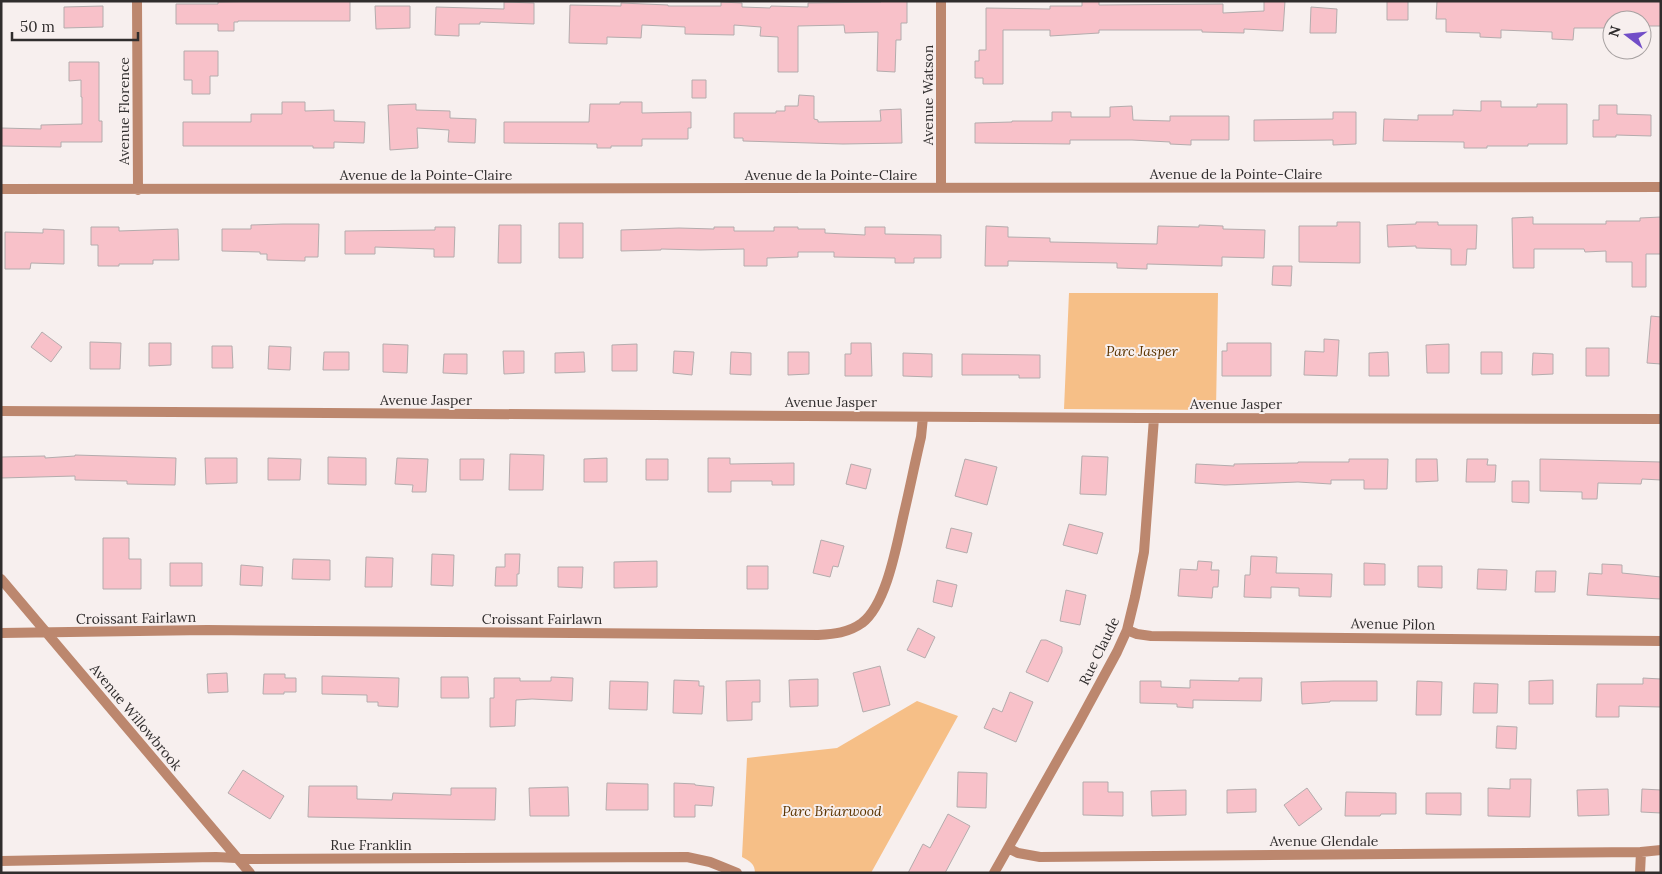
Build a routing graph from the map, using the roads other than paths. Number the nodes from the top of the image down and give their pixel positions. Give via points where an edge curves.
1 (137, 1) edge
2 (941, 1) edge
3 (1661, 186) edge
4 (941, 188) junction
5 (1, 189) edge
6 (138, 190) junction
7 (1, 411) edge
8 (923, 417) junction
9 (1154, 418) junction
10 (1661, 419) edge
11 (1, 579) edge
12 (1127, 630) junction
13 (1, 633) edge
14 (47, 633) junction
15 (1661, 641) edge
16 (1008, 848) junction
17 (1661, 850) edge
18 (1641, 852) junction
19 (237, 858) junction
20 (1, 861) edge
21 (250, 873) edge
22 (737, 873) edge
23 (994, 873) edge
24 (1640, 873) edge

1 - 6 street, Avenue Florence
2 - 4 street, Avenue Watson
3 - 4 street, Avenue de la Pointe-Claire
4 - 6 street, Avenue de la Pointe-Claire
5 - 6 street, Avenue de la Pointe-Claire
7 - 8 street, Avenue Jasper
8 - 9 street, Avenue Jasper
8 - 14 street, Croissant Fairlawn via 919,447 884,587 863,622 844,632 808,635 207,630
9 - 10 street, Avenue Jasper
9 - 12 street, Rue Claude via 1144,552
11 - 14 street, Avenue Willowbrook
12 - 15 street, Avenue Pilon via 1151,636
12 - 16 street, Rue Claude
13 - 14 street, Croissant Fairlawn
14 - 19 street, Avenue Willowbrook
16 - 18 street, Avenue Glendale via 1040,857
16 - 23 street, Rue Claude
17 - 18 street, Avenue Glendale
18 - 24 street
19 - 20 street, Rue Franklin
19 - 21 street, Avenue Willowbrook
19 - 22 street, Rue Franklin via 688,857

